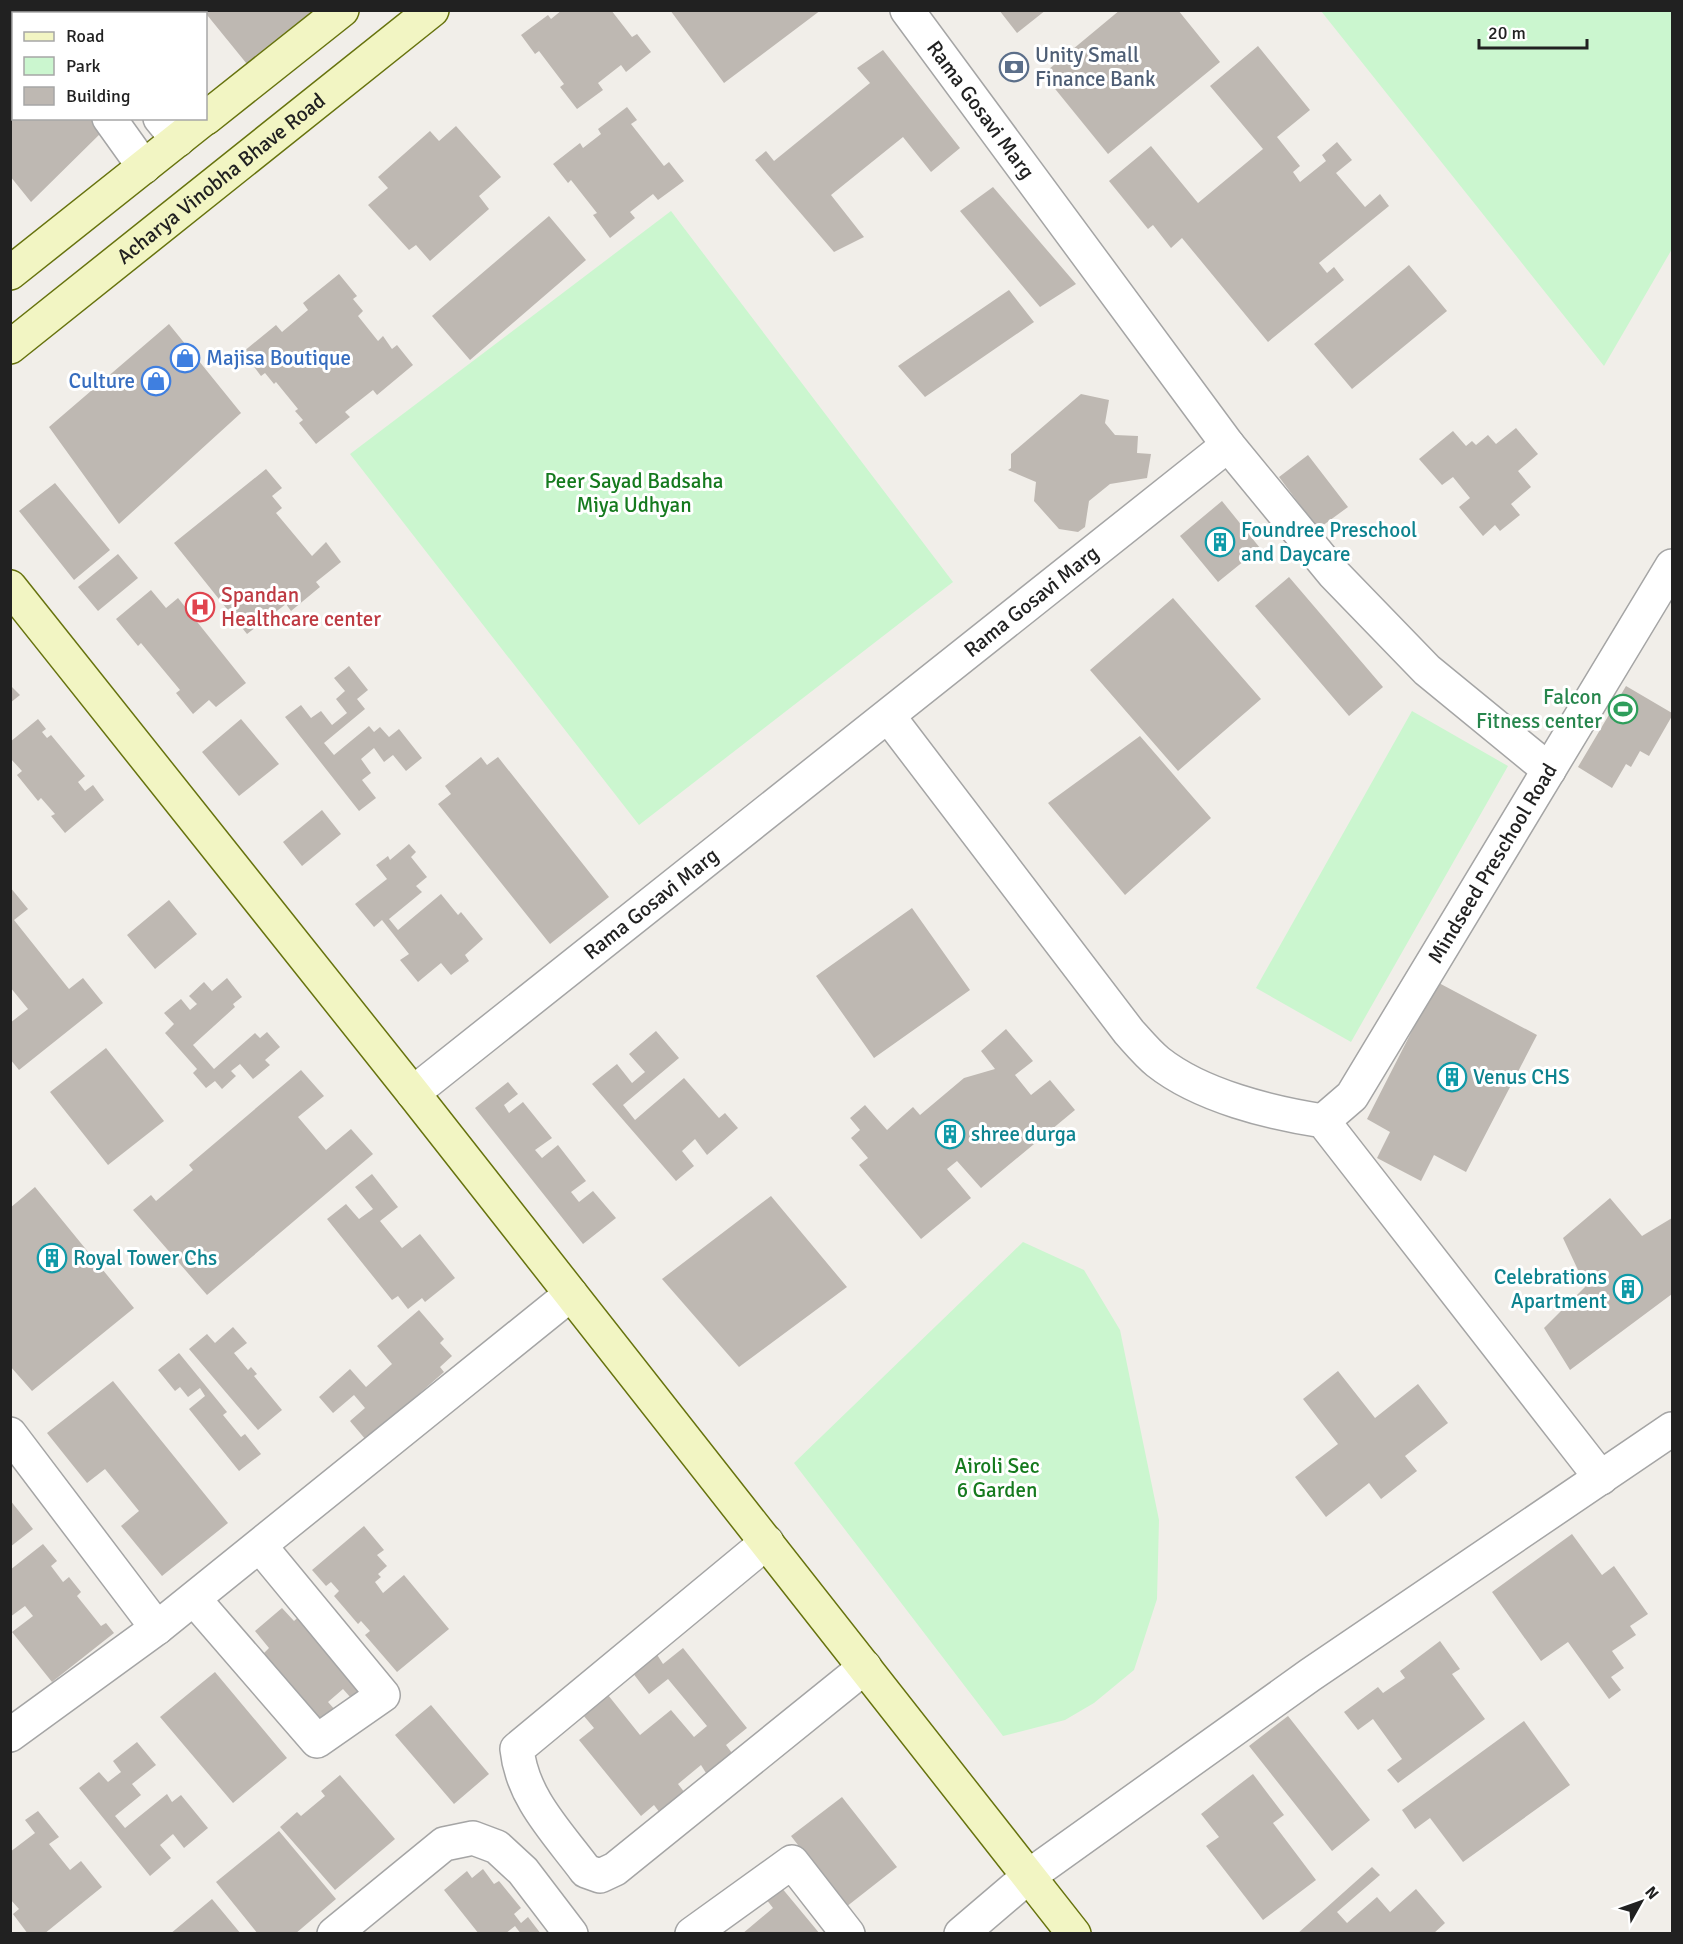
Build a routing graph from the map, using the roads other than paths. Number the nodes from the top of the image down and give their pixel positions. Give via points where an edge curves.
1 (342, 10) edge
2 (432, 10) edge
3 (907, 10) edge
4 (207, 116) edge
5 (110, 120) edge
6 (198, 120) edge
7 (169, 129) edge
8 (144, 167) junction
9 (10, 273) edge
10 (10, 347) edge
11 (1228, 446) junction
12 (1672, 566) edge
13 (10, 587) edge
14 (889, 717) junction
15 (1549, 770) junction
16 (413, 1093) junction
17 (1323, 1121) junction
18 (571, 1294) junction
19 (1672, 1429) edge
20 (10, 1434) edge
21 (1601, 1478) junction
22 (767, 1542) junction
23 (260, 1546) junction
24 (194, 1599) junction
25 (157, 1628) junction
26 (865, 1667) junction
27 (10, 1735) edge
28 (1029, 1876) junction
29 (334, 1934) edge
30 (571, 1934) edge
31 (692, 1934) edge
32 (848, 1934) edge
33 (961, 1934) edge
34 (1074, 1934) edge

1 - 4 street
2 - 10 street, Acharya Vinobha Bhave Road
3 - 11 street, Rama Gosavi Marg
5 - 8 street
6 - 7 street
7 - 8 street
8 - 9 street
11 - 14 street, Rama Gosavi Marg
11 - 15 street via 1334,574 1427,670
12 - 15 street, Mindseed Preschool Road
13 - 16 street
14 - 16 street, Rama Gosavi Marg
14 - 17 street via 1129,1032 1159,1063 1214,1093 1279,1114
15 - 17 street, Mindseed Preschool Road via 1352,1096
16 - 18 street
17 - 21 street
18 - 22 street
18 - 23 street
19 - 21 street
20 - 25 street
21 - 28 street via 1310,1675
22 - 26 street
22 - 26 street via 517,1749 519,1770 529,1794 586,1871 600,1875 615,1869
23 - 24 street
23 - 24 street via 382,1695 317,1741
24 - 25 street
25 - 27 street
26 - 28 street
28 - 33 street
28 - 34 street
29 - 30 street via 444,1845 473,1838 497,1847 523,1871
31 - 32 street via 792,1862

